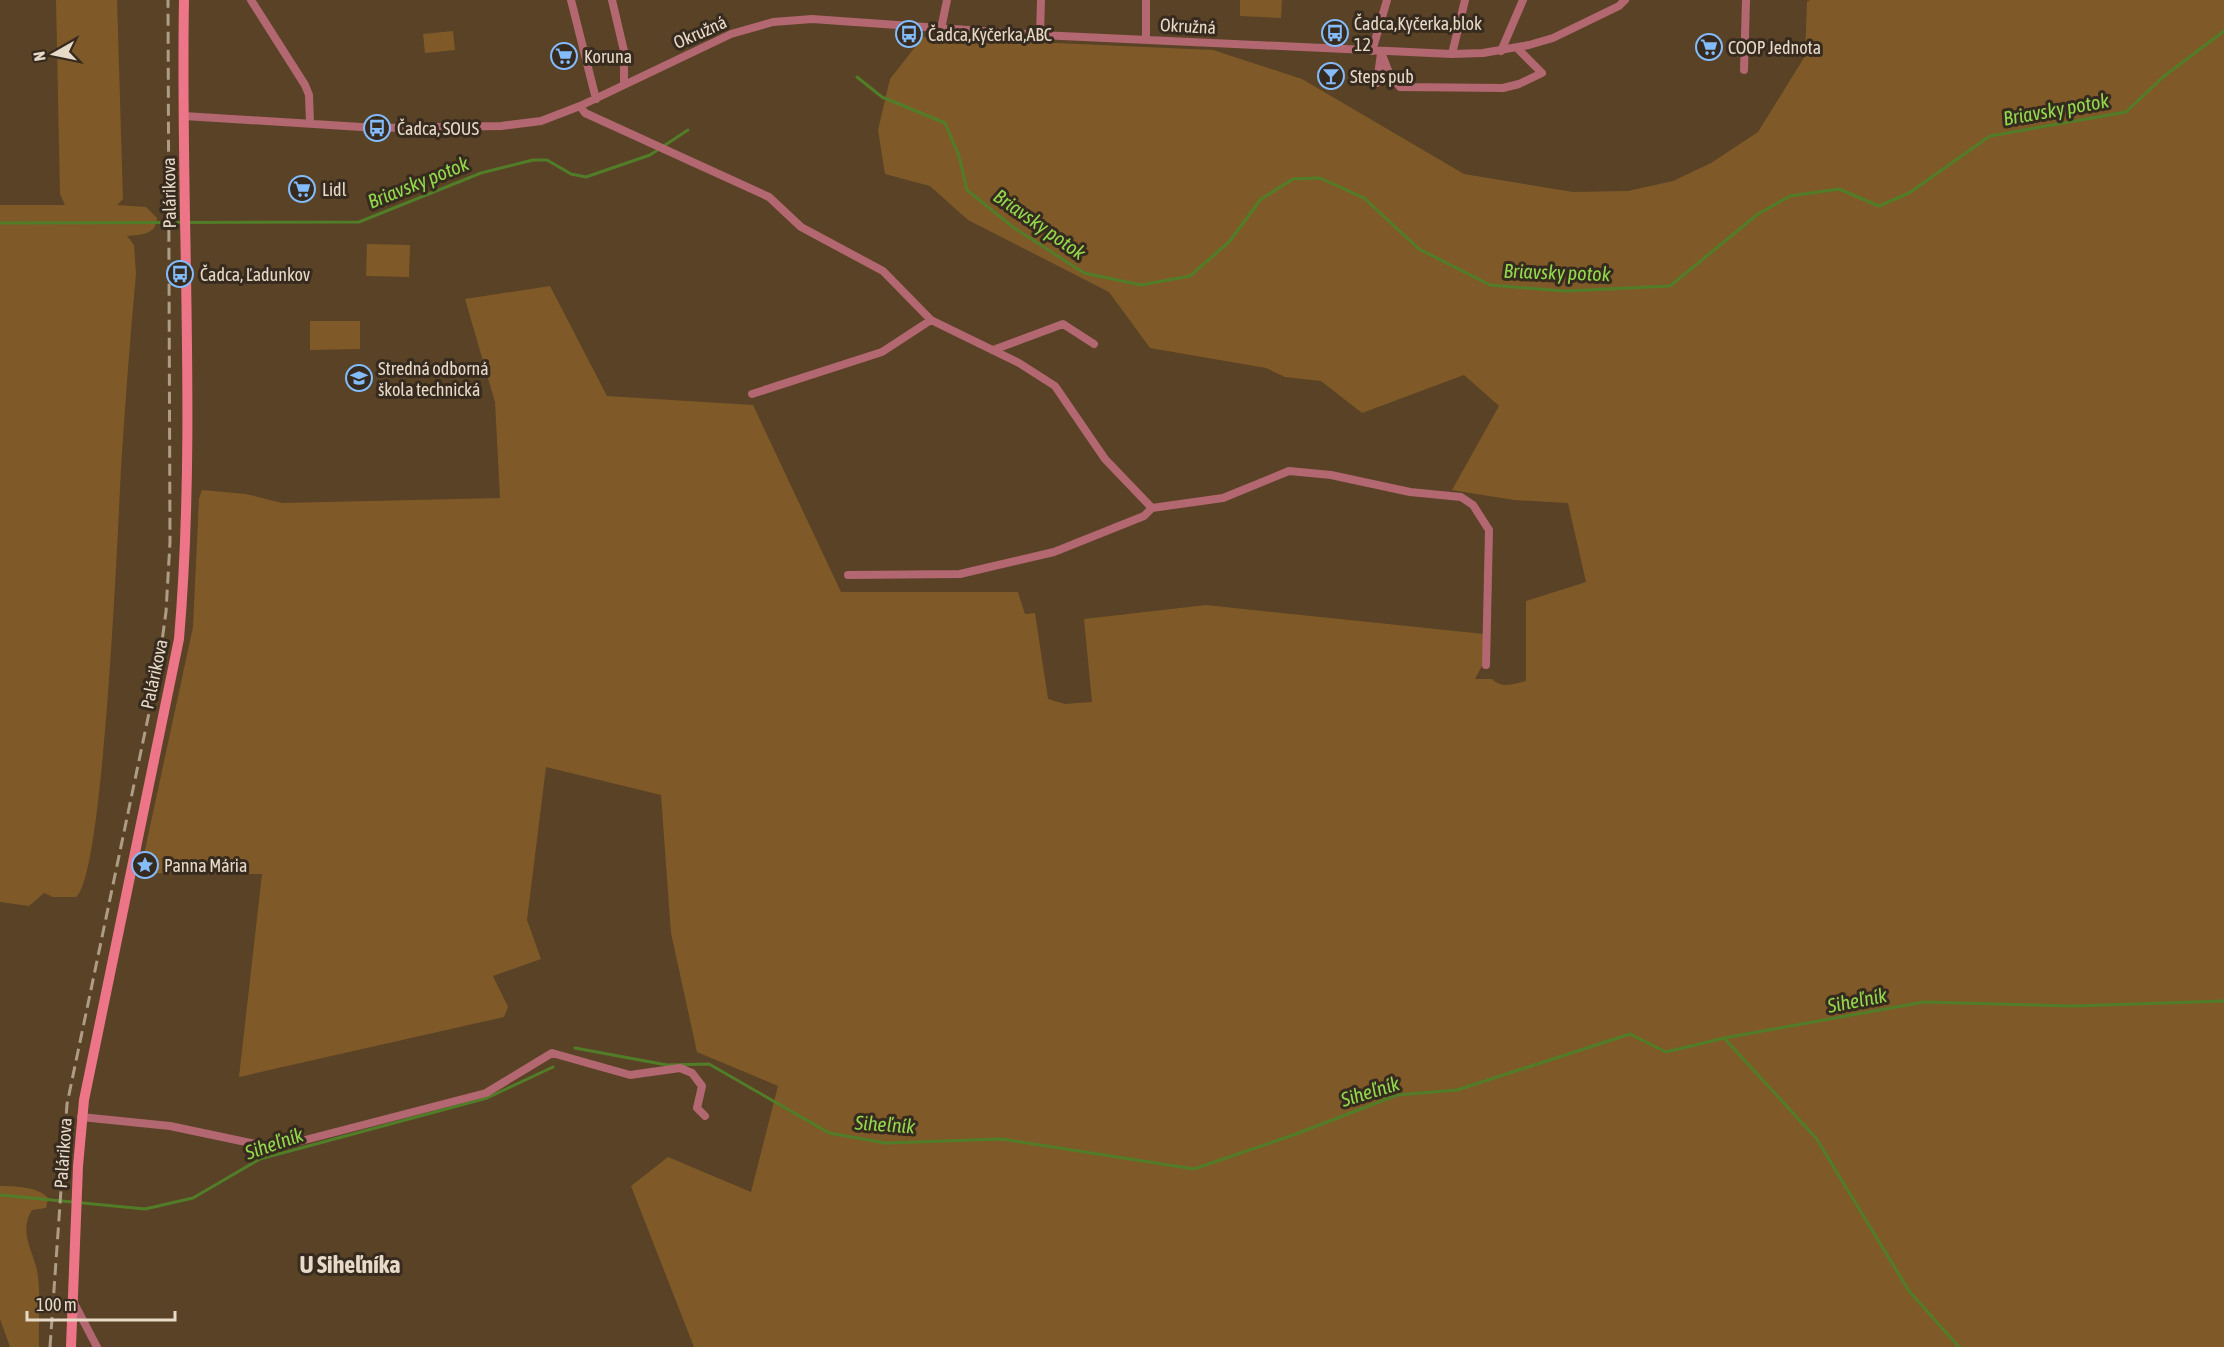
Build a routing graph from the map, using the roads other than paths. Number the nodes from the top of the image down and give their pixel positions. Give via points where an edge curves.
1 (184, 0) edge
2 (251, 0) edge
3 (571, 0) edge
4 (612, 0) edge
5 (947, 0) edge
6 (1041, 0) edge
7 (1146, 0) edge
8 (1387, 0) edge
9 (1465, 0) edge
10 (1523, 0) edge
11 (1625, 0) edge
12 (1746, 0) edge
13 (941, 29) junction
14 (1040, 35) junction
15 (1146, 38) junction
16 (1517, 48) junction
17 (1501, 51) junction
18 (1377, 52) junction
19 (1452, 54) junction
20 (1744, 70) dead end
21 (1377, 82) dead end
22 (624, 84) junction
23 (596, 99) junction
24 (580, 106) junction
25 (184, 116) junction
26 (310, 123) junction
27 (931, 320) junction
28 (1094, 344) dead end
29 (993, 350) junction
30 (752, 394) dead end
31 (1152, 508) junction
32 (848, 575) dead end
33 (1486, 665) dead end
34 (705, 1116) dead end
35 (81, 1117) junction
36 (73, 1301) junction
37 (71, 1347) edge
38 (97, 1347) edge

1 - 25 main road, Palárikova
2 - 26 street via 305,85
3 - 23 street
4 - 22 street via 624,51
5 - 13 street
6 - 14 street
7 - 15 street
8 - 18 street
9 - 19 street
10 - 17 street
11 - 16 street, Okružná via 1553,38
12 - 20 street
13 - 14 street, Okružná
13 - 22 street, Okružná via 812,19 773,22 731,34
14 - 15 street, Okružná
15 - 18 street, Okružná
16 - 17 street, Okružná
16 - 18 street via 1542,73 1503,88 1400,87
17 - 19 street, Okružná
18 - 19 street, Okružná
18 - 21 street
22 - 23 street, Okružná
23 - 24 street, Okružná
24 - 26 street, Okružná via 541,121 501,126 376,128
24 - 27 street via 585,113 638,139 769,197 801,227 883,271
25 - 26 street, Okružná
25 - 35 main road, Palárikova via 186,476 179,639
27 - 29 street
27 - 30 street via 882,352
28 - 29 street via 1063,324
29 - 31 street via 1055,386 1105,459
31 - 32 street via 1144,516 1054,552 985,570 960,574
31 - 33 street via 1223,498 1288,471 1461,497 1473,505 1489,530
34 - 35 street via 697,1108 702,1086 686,1070 630,1075 552,1053 486,1093 274,1148 170,1126
35 - 36 main road, Palárikova
36 - 37 main road, Palárikova
36 - 38 street

